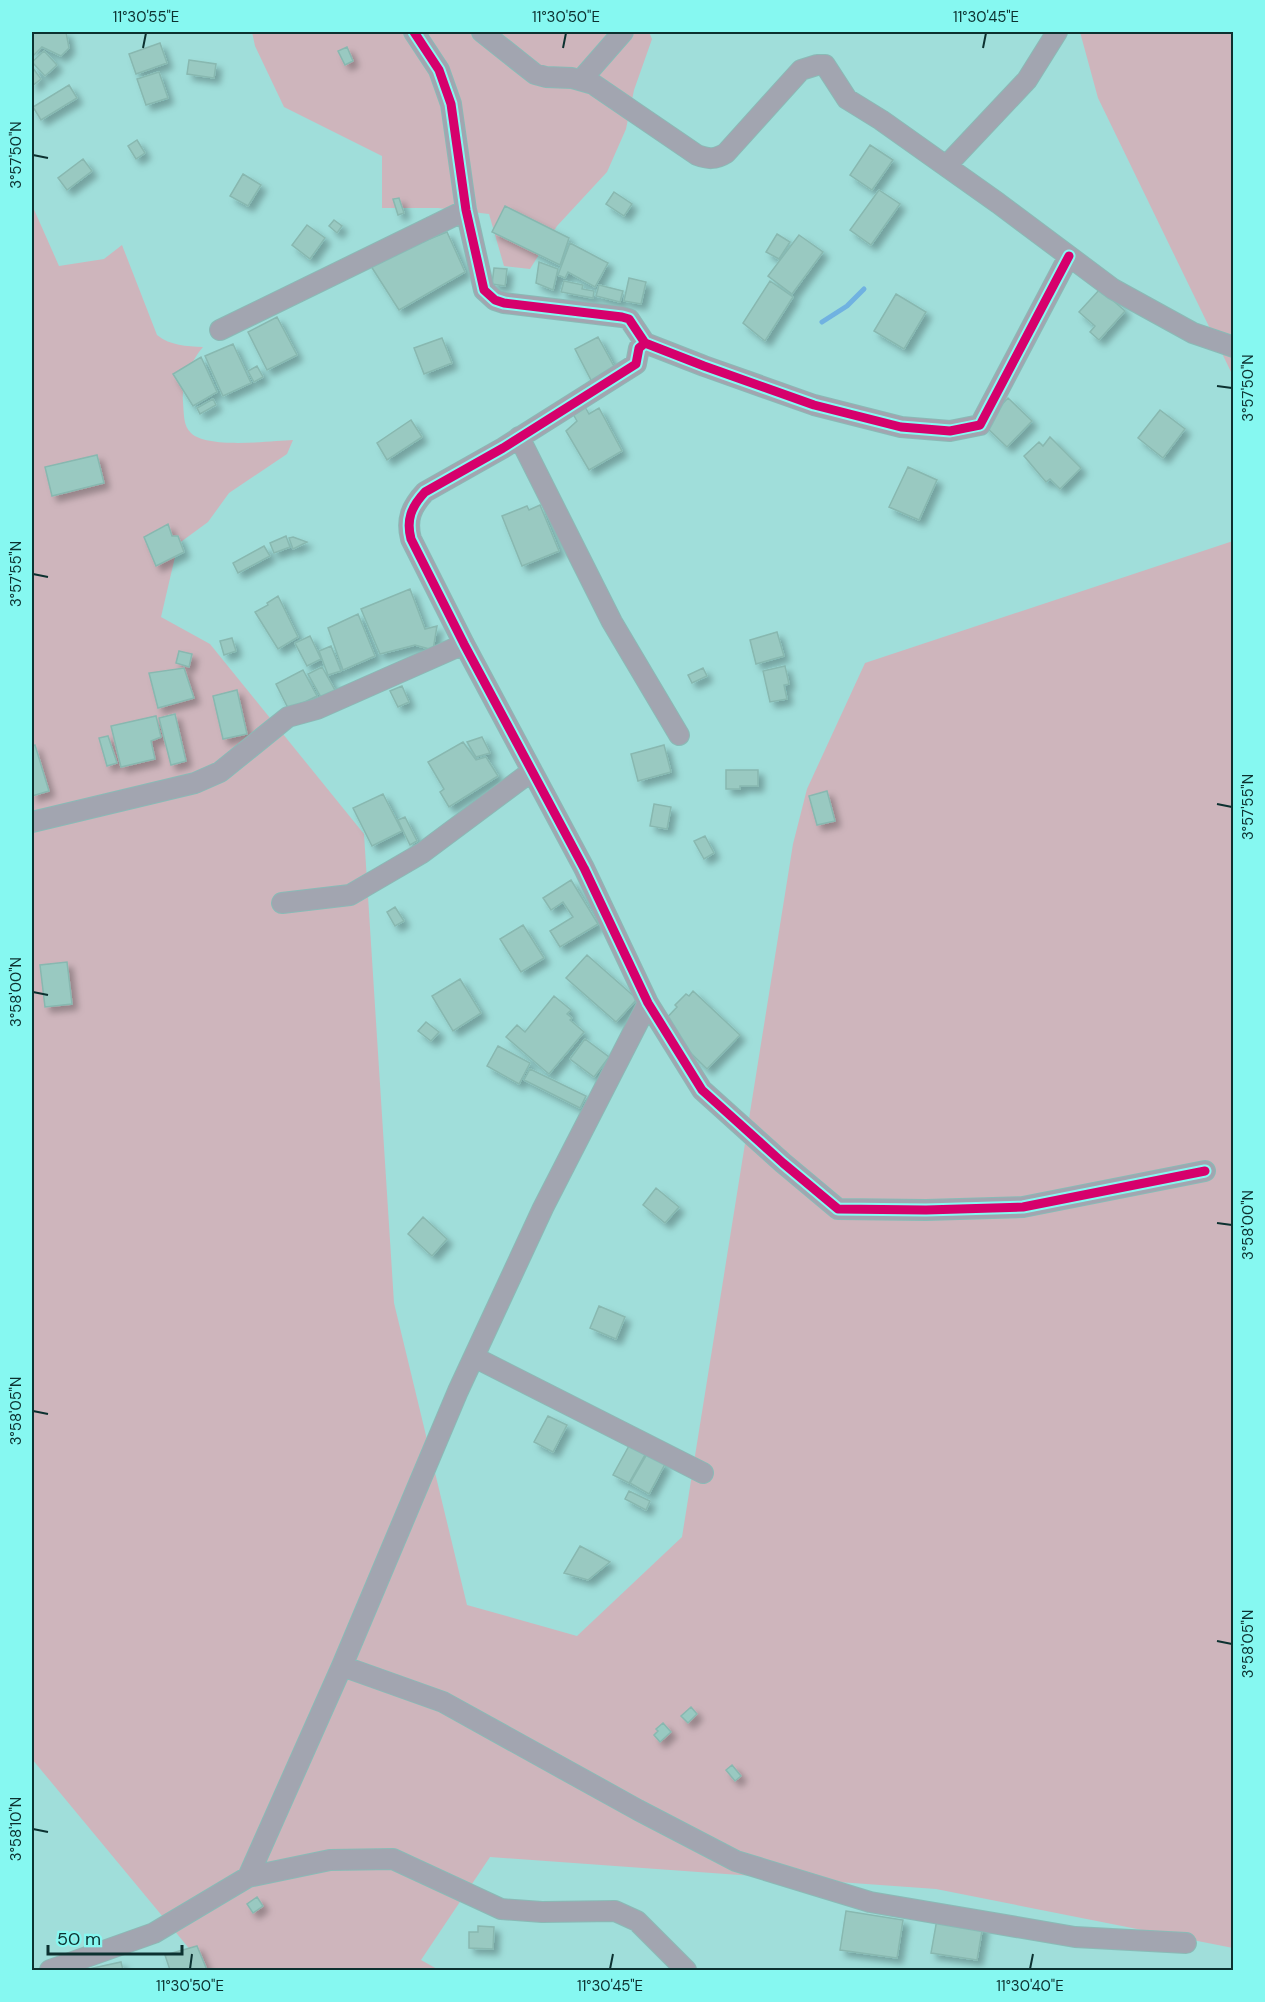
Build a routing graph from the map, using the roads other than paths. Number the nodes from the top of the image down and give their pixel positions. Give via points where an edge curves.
1 (414, 32) edge
2 (482, 32) edge
3 (623, 32) edge
4 (1058, 32) edge
5 (582, 80) junction
6 (946, 166) junction
7 (466, 210) junction
8 (1069, 256) junction
9 (219, 330) dead end
10 (645, 343) junction
11 (1233, 347) edge
12 (519, 437) junction
13 (464, 644) junction
14 (679, 735) dead end
15 (532, 771) junction
16 (32, 822) edge
17 (282, 903) dead end
18 (648, 1003) junction
19 (1205, 1171) dead end
20 (474, 1357) junction
21 (703, 1473) dead end
22 (342, 1666) junction
23 (248, 1877) junction
24 (1186, 1943) dead end
25 (50, 1971) edge
26 (686, 1971) edge

1 - 7 street via 439,70 449,96
2 - 5 street via 535,74
3 - 5 street
4 - 6 street via 1027,80
5 - 6 street via 707,159 726,153 801,70 825,65 847,99
6 - 8 street
7 - 9 street
7 - 10 street via 484,290 495,300 622,317 628,319
8 - 10 street via 980,425 950,431 901,427 814,405
8 - 11 street via 1123,295 1193,333
10 - 12 street via 639,348 636,364
12 - 13 street via 425,492 410,515 411,539
12 - 14 street via 612,622
13 - 15 street
13 - 16 street via 316,709 288,717 220,772 195,783
15 - 17 street via 422,853 350,895
15 - 18 street via 584,868
18 - 19 street via 702,1090 838,1209 1023,1207
18 - 20 street via 543,1208
20 - 21 street
20 - 22 street
22 - 23 street
22 - 24 street via 443,1701 736,1861 870,1902 1075,1937
23 - 25 street via 154,1933
23 - 26 street via 330,1860 393,1859 501,1909 615,1911 637,1921

